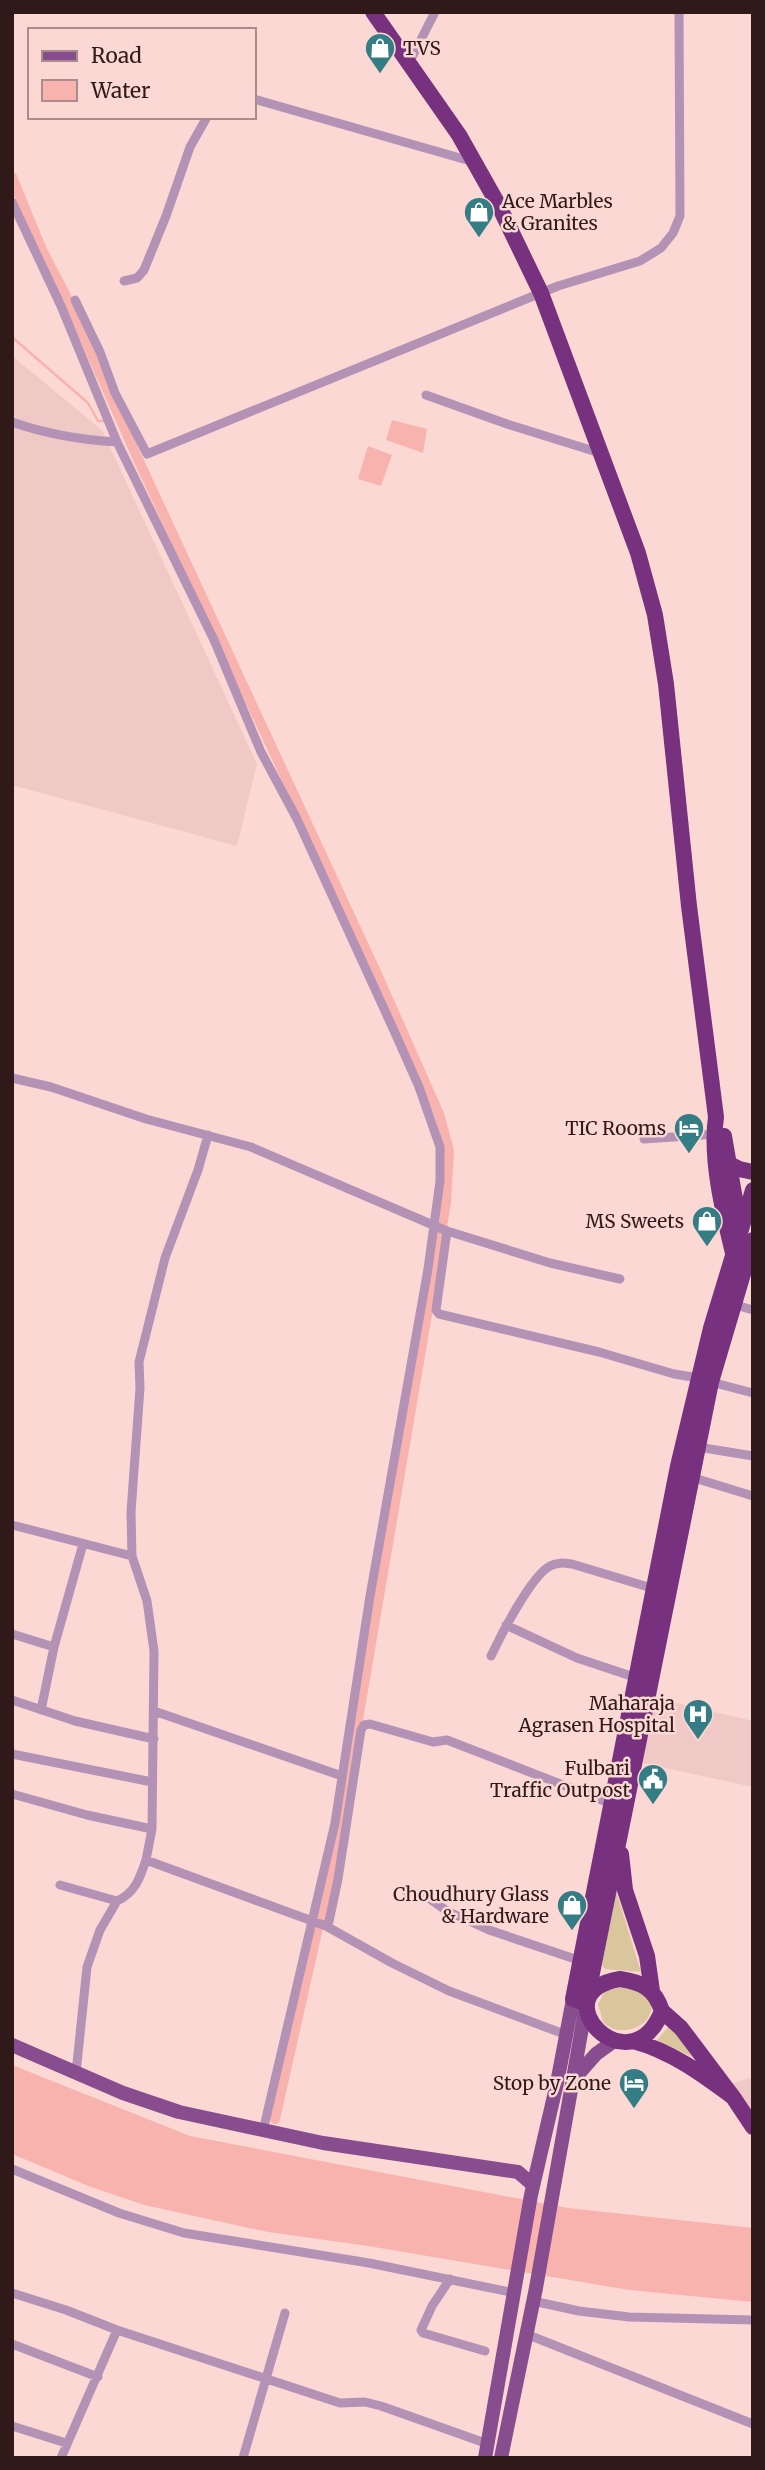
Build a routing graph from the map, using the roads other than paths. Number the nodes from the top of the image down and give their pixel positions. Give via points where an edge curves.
1 (373, 12) edge
2 (435, 12) edge
3 (679, 12) edge
4 (409, 62) junction
5 (256, 100) edge
6 (206, 119) edge
7 (476, 162) junction
8 (12, 202) edge
9 (124, 281) dead end
10 (541, 293) junction
11 (75, 300) dead end
12 (116, 393) junction
13 (426, 395) dead end
14 (100, 399) junction
15 (12, 422) edge
16 (117, 442) junction
17 (601, 453) junction
18 (12, 1078) edge
19 (718, 1128) junction
20 (208, 1135) junction
21 (644, 1139) dead end
22 (729, 1164) junction
23 (753, 1171) edge
24 (753, 1190) edge
25 (434, 1225) junction
26 (447, 1230) junction
27 (744, 1244) edge
28 (620, 1279) dead end
29 (732, 1304) junction
30 (753, 1310) edge
31 (705, 1380) junction
32 (753, 1393) edge
33 (698, 1447) junction
34 (753, 1455) edge
35 (691, 1477) junction
36 (753, 1496) edge
37 (12, 1525) edge
38 (83, 1544) junction
39 (132, 1556) junction
40 (655, 1589) junction
41 (506, 1625) junction
42 (12, 1634) edge
43 (54, 1647) junction
44 (491, 1656) dead end
45 (637, 1678) junction
46 (12, 1700) edge
47 (41, 1710) junction
48 (155, 1711) junction
49 (153, 1739) junction
50 (12, 1754) edge
51 (342, 1776) junction
52 (152, 1782) junction
53 (12, 1794) edge
54 (612, 1804) junction
55 (620, 1827) junction
56 (152, 1829) junction
57 (146, 1860) junction
58 (60, 1885) dead end
59 (406, 1891) dead end
60 (117, 1901) junction
61 (314, 1922) junction
62 (327, 1926) junction
63 (581, 1961) junction
64 (652, 1991) junction
65 (580, 2001) junction
66 (662, 2011) junction
67 (567, 2035) junction
68 (614, 2040) junction
69 (633, 2041) junction
70 (12, 2045) edge
71 (76, 2073) junction
72 (572, 2081) junction
73 (733, 2097) junction
74 (753, 2127) edge
75 (263, 2131) junction
76 (538, 2160) junction
77 (12, 2169) edge
78 (518, 2172) junction
79 (532, 2190) junction
80 (450, 2279) junction
81 (516, 2288) junction
82 (12, 2293) edge
83 (534, 2294) junction
84 (285, 2313) dead end
85 (753, 2320) edge
86 (117, 2330) junction
87 (526, 2334) junction
88 (12, 2344) edge
89 (485, 2351) dead end
90 (98, 2377) junction
91 (265, 2379) junction
92 (753, 2424) edge
93 (12, 2426) edge
94 (66, 2443) junction
95 (487, 2451) edge
96 (61, 2458) edge
97 (243, 2458) edge
98 (502, 2458) edge

1 - 4 highway
2 - 4 street
3 - 10 street via 682,184 678,225 652,256
4 - 7 highway
5 - 7 street
6 - 9 street via 190,147 144,270 137,278
7 - 10 highway
8 - 14 street
10 - 12 street via 149,453
10 - 17 highway
11 - 12 street
12 - 14 street
13 - 17 street
14 - 16 street
15 - 16 street
16 - 25 street via 214,640 261,752 297,819 419,1087 440,1147
17 - 19 highway via 655,615
18 - 20 street
19 - 21 street
19 - 22 highway
19 - 27 highway via 727,1229
20 - 25 street via 251,1147
20 - 39 street via 164,1258 139,1362
22 - 23 highway
22 - 27 highway
24 - 27 highway
25 - 26 street
25 - 51 street
26 - 28 street via 550,1263
26 - 31 street via 439,1314
27 - 29 highway
27 - 31 highway via 714,1316
29 - 30 street
29 - 31 highway
31 - 32 street
31 - 33 highway
31 - 40 highway via 678,1466
33 - 34 street
33 - 35 highway
35 - 36 street
35 - 55 highway
37 - 38 street
38 - 39 street
38 - 43 street
39 - 48 street via 152,1634
40 - 41 street via 560,1563 548,1566
40 - 45 highway
41 - 44 street
41 - 45 street via 578,1658
42 - 43 street
43 - 47 street
45 - 54 highway
46 - 47 street
47 - 49 street
48 - 49 street
48 - 51 street
49 - 52 street
50 - 52 street
51 - 61 street
52 - 56 street
53 - 56 street
54 - 62 street via 447,1740 433,1742 364,1725
54 - 63 highway
55 - 64 highway via 625,1890 647,1956
55 - 65 highway
56 - 57 street
57 - 60 street via 129,1896
57 - 61 street
58 - 60 street
59 - 63 street via 427,1897 489,1930
60 - 71 street via 96,1939 87,1968
61 - 62 street
61 - 75 street
62 - 67 street via 449,1991
63 - 65 highway
64 - 65 highway via 631,1980 609,1981
64 - 66 highway
65 - 67 main road
65 - 68 highway via 592,2024
65 - 72 main road
66 - 69 highway via 651,2031
66 - 73 highway via 681,2028
67 - 76 main road
68 - 69 highway
68 - 72 main road
69 - 73 highway via 693,2068
70 - 71 main road
71 - 75 main road via 169,2109
72 - 83 main road
73 - 74 highway
75 - 78 main road
76 - 78 main road
76 - 79 main road
77 - 80 street via 184,2234
78 - 79 main road
79 - 81 main road
80 - 81 street
80 - 89 street via 421,2329
81 - 95 main road
82 - 86 street
83 - 85 street via 579,2311 629,2317
83 - 87 main road
84 - 91 street
86 - 90 street
86 - 91 street
87 - 92 street
87 - 98 main road
88 - 90 street
90 - 94 street
91 - 95 street via 340,2403 381,2406
91 - 97 street
93 - 94 street
94 - 96 street

